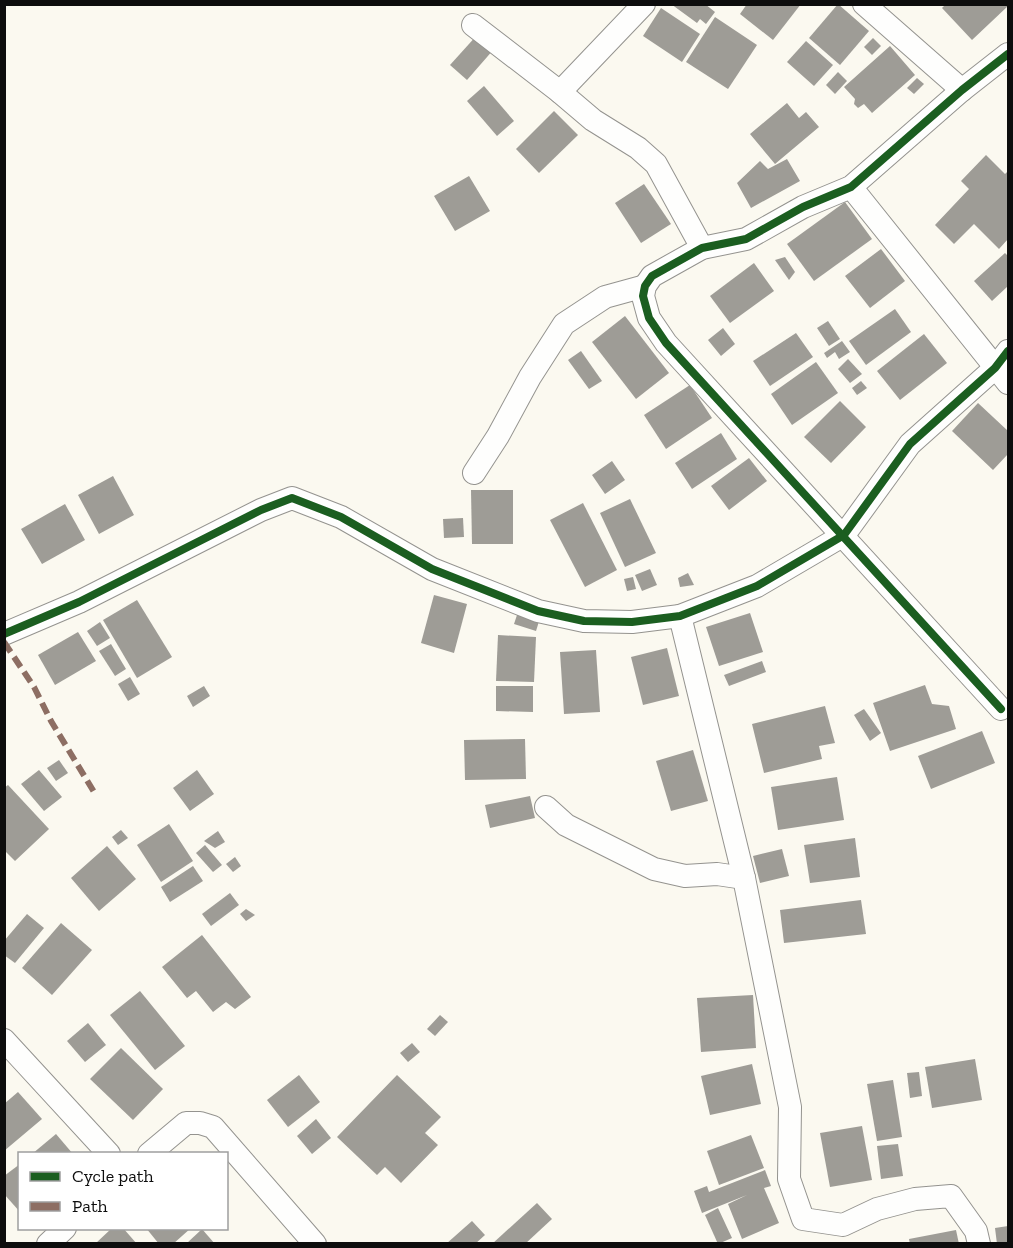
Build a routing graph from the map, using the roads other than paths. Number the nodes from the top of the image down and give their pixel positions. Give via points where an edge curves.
1 (644, 4) edge
2 (864, 4) edge
3 (473, 25) dead end
4 (1008, 54) edge
5 (962, 90) junction
6 (560, 92) junction
7 (851, 187) junction
8 (702, 248) junction
9 (645, 285) junction
10 (1004, 367) edge
11 (474, 473) dead end
12 (843, 535) junction
13 (680, 616) junction
14 (4, 634) edge
15 (1001, 710) dead end
16 (546, 807) dead end
17 (744, 878) junction
18 (4, 1040) edge
19 (107, 1152) edge
20 (151, 1152) edge
21 (63, 1230) edge
22 (48, 1244) edge
23 (315, 1244) edge
24 (979, 1244) edge

1 - 6 street
2 - 5 street
3 - 6 street
4 - 5 street
5 - 7 street
6 - 8 street via 592,120 656,164
7 - 8 street via 803,207 746,239
7 - 10 street
8 - 9 street via 652,276
9 - 11 street via 605,297 564,324
9 - 12 street via 643,296 649,318 666,343
10 - 12 street via 910,444
12 - 13 street via 758,586
12 - 15 street
13 - 14 street via 632,622 584,621 538,611 432,569 341,517 292,498 79,602
13 - 17 street
16 - 17 street via 566,825 654,869 685,876 717,874
17 - 24 street via 790,1107 789,1179 803,1219 843,1226 877,1209 915,1199 951,1196 976,1231
18 - 19 street
20 - 23 street via 186,1123 213,1127
21 - 22 street

